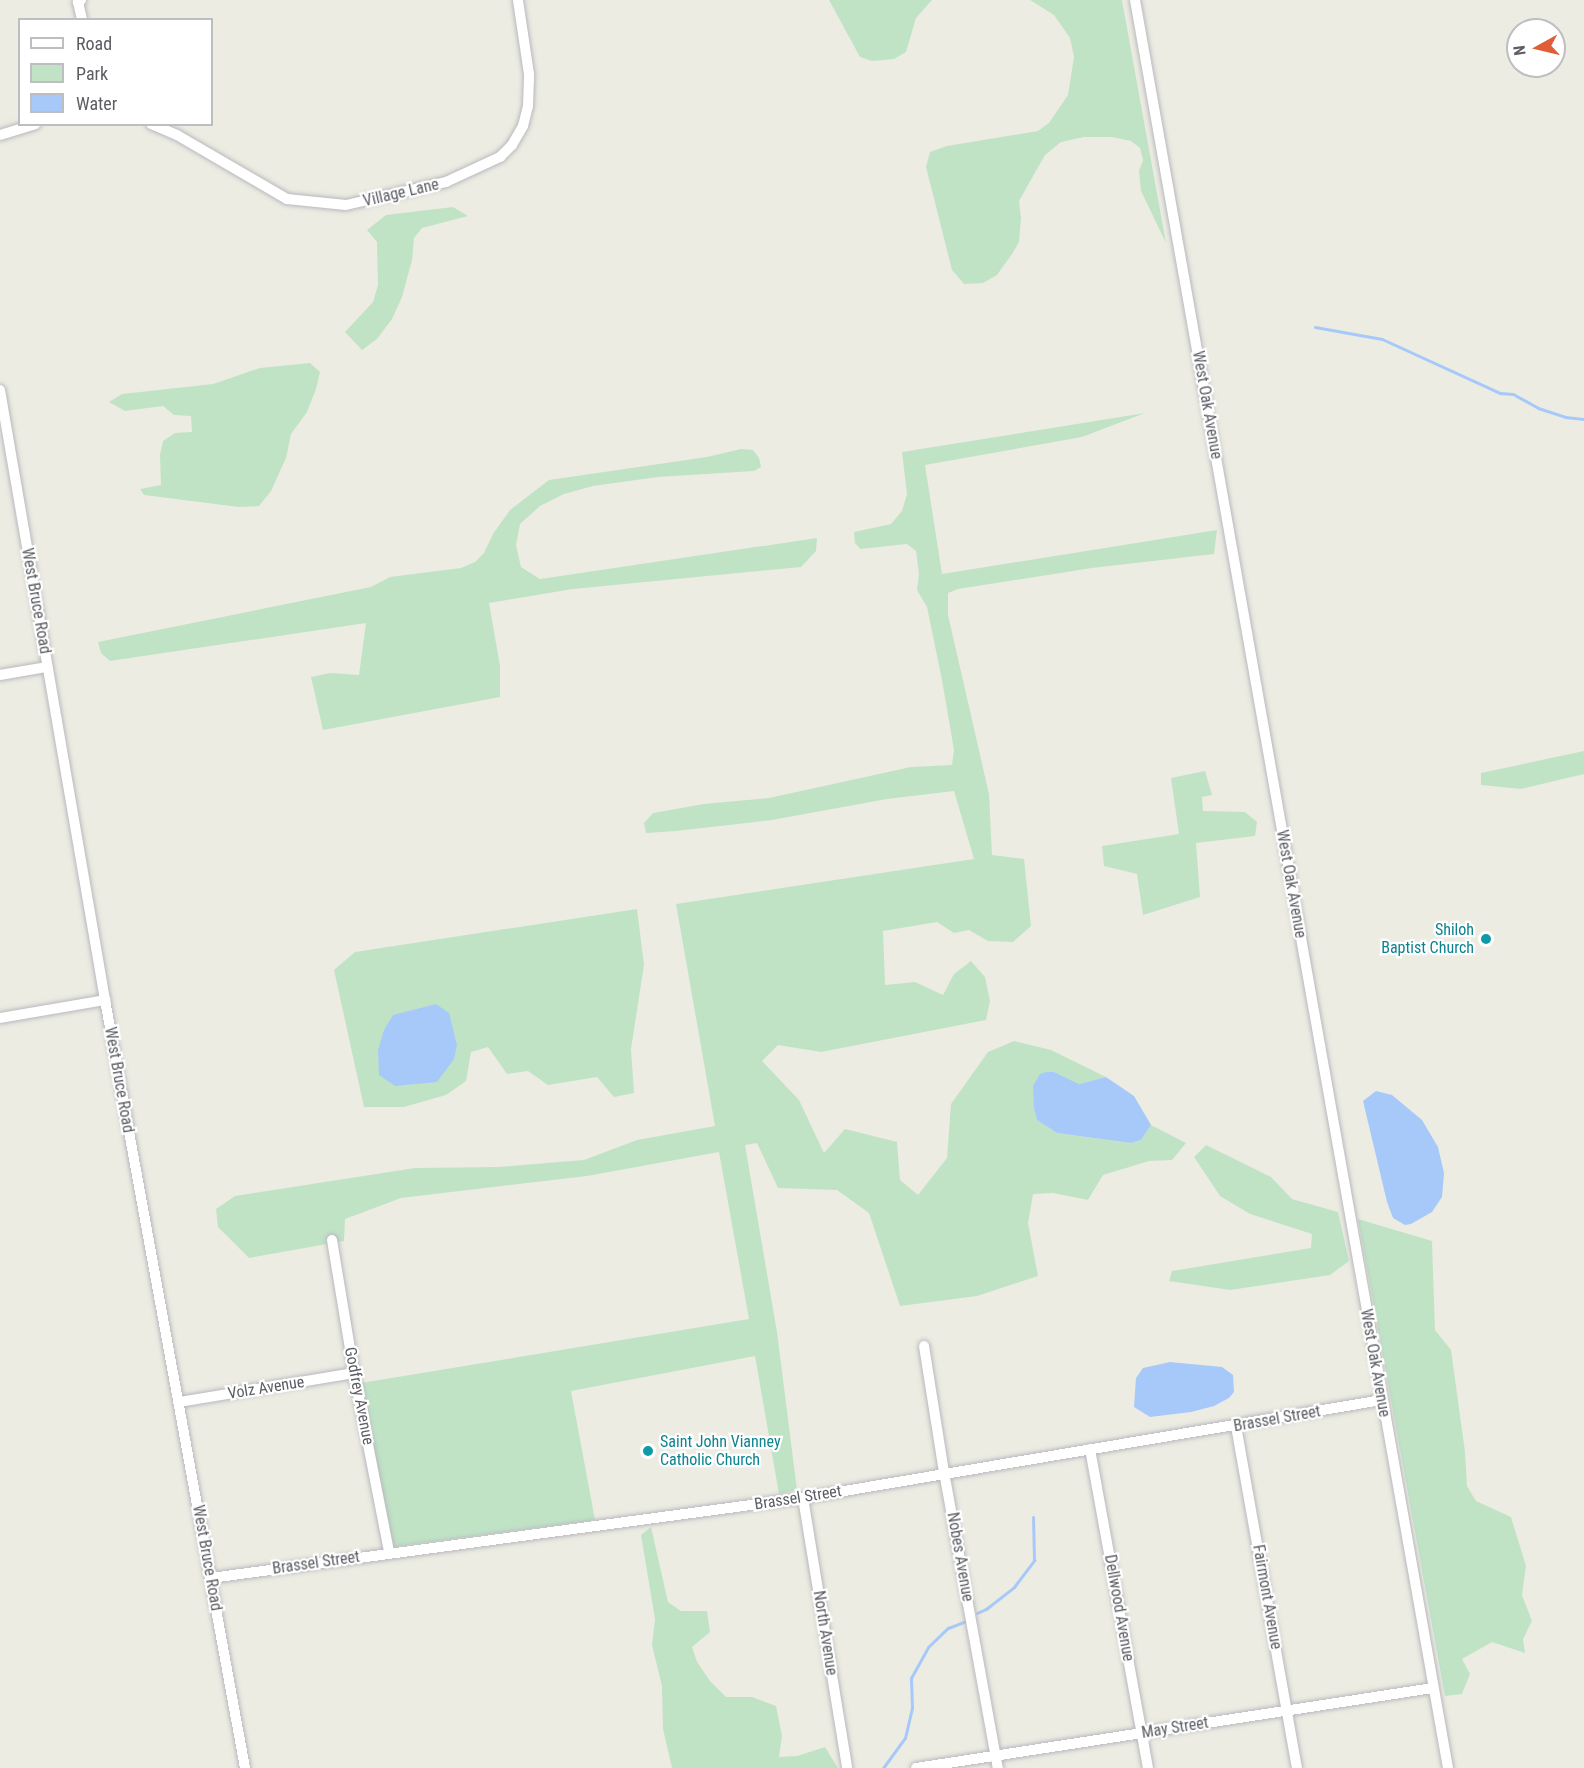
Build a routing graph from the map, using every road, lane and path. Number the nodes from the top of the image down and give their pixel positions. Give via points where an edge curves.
1 (81, 0) edge
2 (518, 0) edge
3 (1135, 0) edge
4 (82, 18) edge
5 (29, 126) edge
6 (156, 126) edge
7 (0, 135) edge
8 (0, 390) edge
9 (47, 667) junction
10 (0, 675) edge
11 (105, 1000) junction
12 (0, 1018) edge
13 (332, 1240) dead end
14 (924, 1346) dead end
15 (354, 1373) junction
16 (1382, 1400) junction
17 (178, 1402) junction
18 (1236, 1426) junction
19 (1090, 1449) junction
20 (944, 1472) junction
21 (803, 1498) junction
22 (389, 1552) junction
23 (211, 1578) junction
24 (1433, 1688) junction
25 (1287, 1709) junction
26 (1142, 1733) junction
27 (996, 1755) junction
28 (245, 1768) edge
29 (847, 1768) edge
30 (916, 1768) edge
31 (998, 1768) edge
32 (1148, 1768) edge
33 (1297, 1768) edge
34 (1448, 1768) edge

1 - 4 street via 78,2
2 - 6 street, Village Lane via 529,75 523,126 500,157 446,182 346,205 287,199
3 - 16 street, West Oak Avenue
5 - 7 street
8 - 9 street, West Bruce Road
9 - 10 street
9 - 11 street, West Bruce Road
11 - 12 street
11 - 17 street, West Bruce Road
13 - 15 street, Godfrey Avenue
14 - 20 street, Nobes Avenue
15 - 17 street, Volz Avenue
15 - 22 street, Godfrey Avenue
16 - 18 street, Brassel Street
16 - 24 street, West Oak Avenue
17 - 23 street, West Bruce Road
18 - 19 street, Brassel Street
18 - 25 street, Fairmont Avenue
19 - 20 street, Brassel Street
19 - 26 street, Dellwood Avenue
20 - 21 street, Brassel Street
20 - 27 street, Nobes Avenue
21 - 22 street, Brassel Street
21 - 29 street, North Avenue
22 - 23 street, Brassel Street
23 - 28 street, West Bruce Road
24 - 25 street, May Street
24 - 34 street, West Oak Avenue
25 - 26 street, May Street
25 - 33 street, Fairmont Avenue
26 - 27 street, May Street
26 - 32 street, Dellwood Avenue
27 - 30 street, May Street
27 - 31 street, Nobes Avenue

